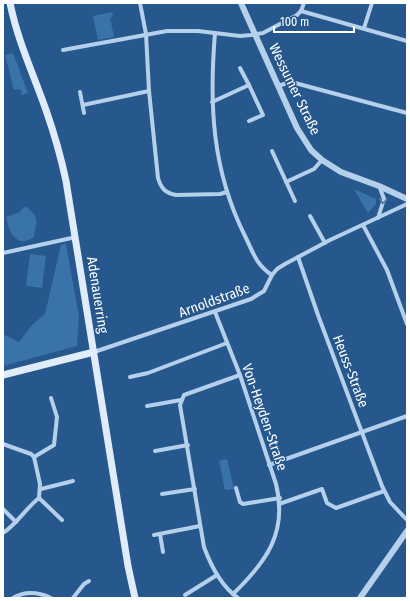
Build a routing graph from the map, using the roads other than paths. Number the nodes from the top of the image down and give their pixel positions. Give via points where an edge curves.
1 (10, 3) edge
2 (140, 3) edge
3 (241, 3) edge
4 (304, 3) edge
5 (372, 3) edge
6 (301, 11) junction
7 (364, 28) junction
8 (215, 33) junction
9 (146, 34) junction
10 (256, 35) junction
11 (407, 41) edge
12 (63, 50) dead end
13 (240, 68) dead end
14 (249, 85) junction
15 (278, 86) junction
16 (149, 91) junction
17 (80, 92) dead end
18 (212, 102) junction
19 (82, 105) junction
20 (84, 113) dead end
21 (407, 113) edge
22 (249, 121) dead end
23 (272, 151) dead end
24 (322, 160) junction
25 (286, 182) junction
26 (379, 186) junction
27 (227, 192) junction
28 (407, 199) edge
29 (294, 201) dead end
30 (407, 204) edge
31 (310, 216) dead end
32 (378, 218) junction
33 (363, 225) junction
34 (76, 237) junction
35 (325, 243) junction
36 (3, 253) edge
37 (298, 257) junction
38 (272, 275) junction
39 (405, 311) edge
40 (215, 312) junction
41 (407, 324) edge
42 (228, 343) junction
43 (94, 352) junction
44 (3, 375) edge
45 (240, 375) junction
46 (130, 377) dead end
47 (51, 398) dead end
48 (181, 400) junction
49 (147, 406) dead end
50 (407, 416) edge
51 (362, 432) junction
52 (3, 439) edge
53 (3, 444) edge
54 (188, 445) junction
55 (155, 451) dead end
56 (34, 457) junction
57 (269, 465) junction
58 (72, 481) dead end
59 (236, 488) dead end
60 (41, 489) junction
61 (195, 489) junction
62 (384, 491) junction
63 (162, 494) dead end
64 (39, 498) junction
65 (280, 498) junction
66 (279, 504) junction
67 (3, 509) edge
68 (62, 520) dead end
69 (407, 520) edge
70 (16, 522) junction
71 (200, 526) junction
72 (407, 531) edge
73 (3, 533) edge
74 (160, 534) junction
75 (154, 535) dead end
76 (163, 552) dead end
77 (218, 575) junction
78 (89, 581) dead end
79 (233, 594) junction
80 (185, 595) dead end
81 (13, 598) edge
82 (51, 598) edge
83 (73, 598) edge
84 (135, 598) edge
85 (238, 598) edge
86 (360, 598) edge

1 - 34 main road, Adenauerring via 16,30 60,152
2 - 9 street
3 - 10 street, Wessumer Straße
4 - 6 street
5 - 7 street
6 - 7 street
6 - 10 street
7 - 11 street
8 - 9 street via 184,30
8 - 10 street
8 - 18 street
9 - 12 street
9 - 16 street
10 - 15 street, Wessumer Straße
13 - 14 street
14 - 18 street
14 - 22 street via 263,115
15 - 21 street via 295,83
15 - 24 street, Wessumer Straße via 304,140
16 - 19 street
16 - 27 street via 161,186 170,194 176,195
17 - 19 street
18 - 27 street via 216,152
19 - 20 street
23 - 25 street
24 - 25 street via 314,169
24 - 26 street, Wessumer Straße via 341,172
25 - 29 street
26 - 28 street, Wessumer Straße
26 -> 32 street via 384,199
27 - 38 street via 255,257 262,268
30 - 32 street, Arnoldstraße
31 - 35 street
32 - 33 street, Arnoldstraße
33 - 35 street, Arnoldstraße
33 - 39 street
34 - 36 street
34 - 43 main road, Adenauerring
35 - 37 street, Arnoldstraße
37 - 38 street, Arnoldstraße via 277,269
37 - 51 street, Heuss-Straße
38 - 40 street, Arnoldstraße via 267,287 259,295
39 - 41 street
40 - 42 street, Von-Heyden-Straße
40 - 43 street, Arnoldstraße
42 - 45 street, Von-Heyden-Straße
42 - 46 street via 148,373
43 - 44 main road
43 - 84 main road, Adenauerring
45 - 48 street via 184,395
45 - 57 street, Von-Heyden-Straße
47 - 56 street via 56,418 54,445
48 - 49 street
48 - 54 street
50 - 51 street
51 - 57 street
51 - 62 street, Heuss-Straße
52 - 53 street
53 - 56 street
54 - 55 street
54 - 61 street
56 - 60 street
57 - 65 street, Von-Heyden-Straße
58 - 60 street
59 - 65 street via 243,504
60 - 64 street
61 - 63 street
61 - 71 street
62 - 66 street via 336,508 327,503 322,489
62 - 69 street, Heuss-Straße via 390,502
64 - 68 street
64 - 70 street
65 - 66 street, Von-Heyden-Straße
66 - 79 street, Von-Heyden-Straße via 278,526 272,546 259,567
67 - 70 street
70 - 73 street
71 - 74 street
71 - 77 street via 204,546
72 - 86 street
74 - 75 street
74 - 76 street
77 - 79 street via 224,586
77 - 80 street
78 - 83 street
79 - 85 street
81 - 82 street via 30,593

